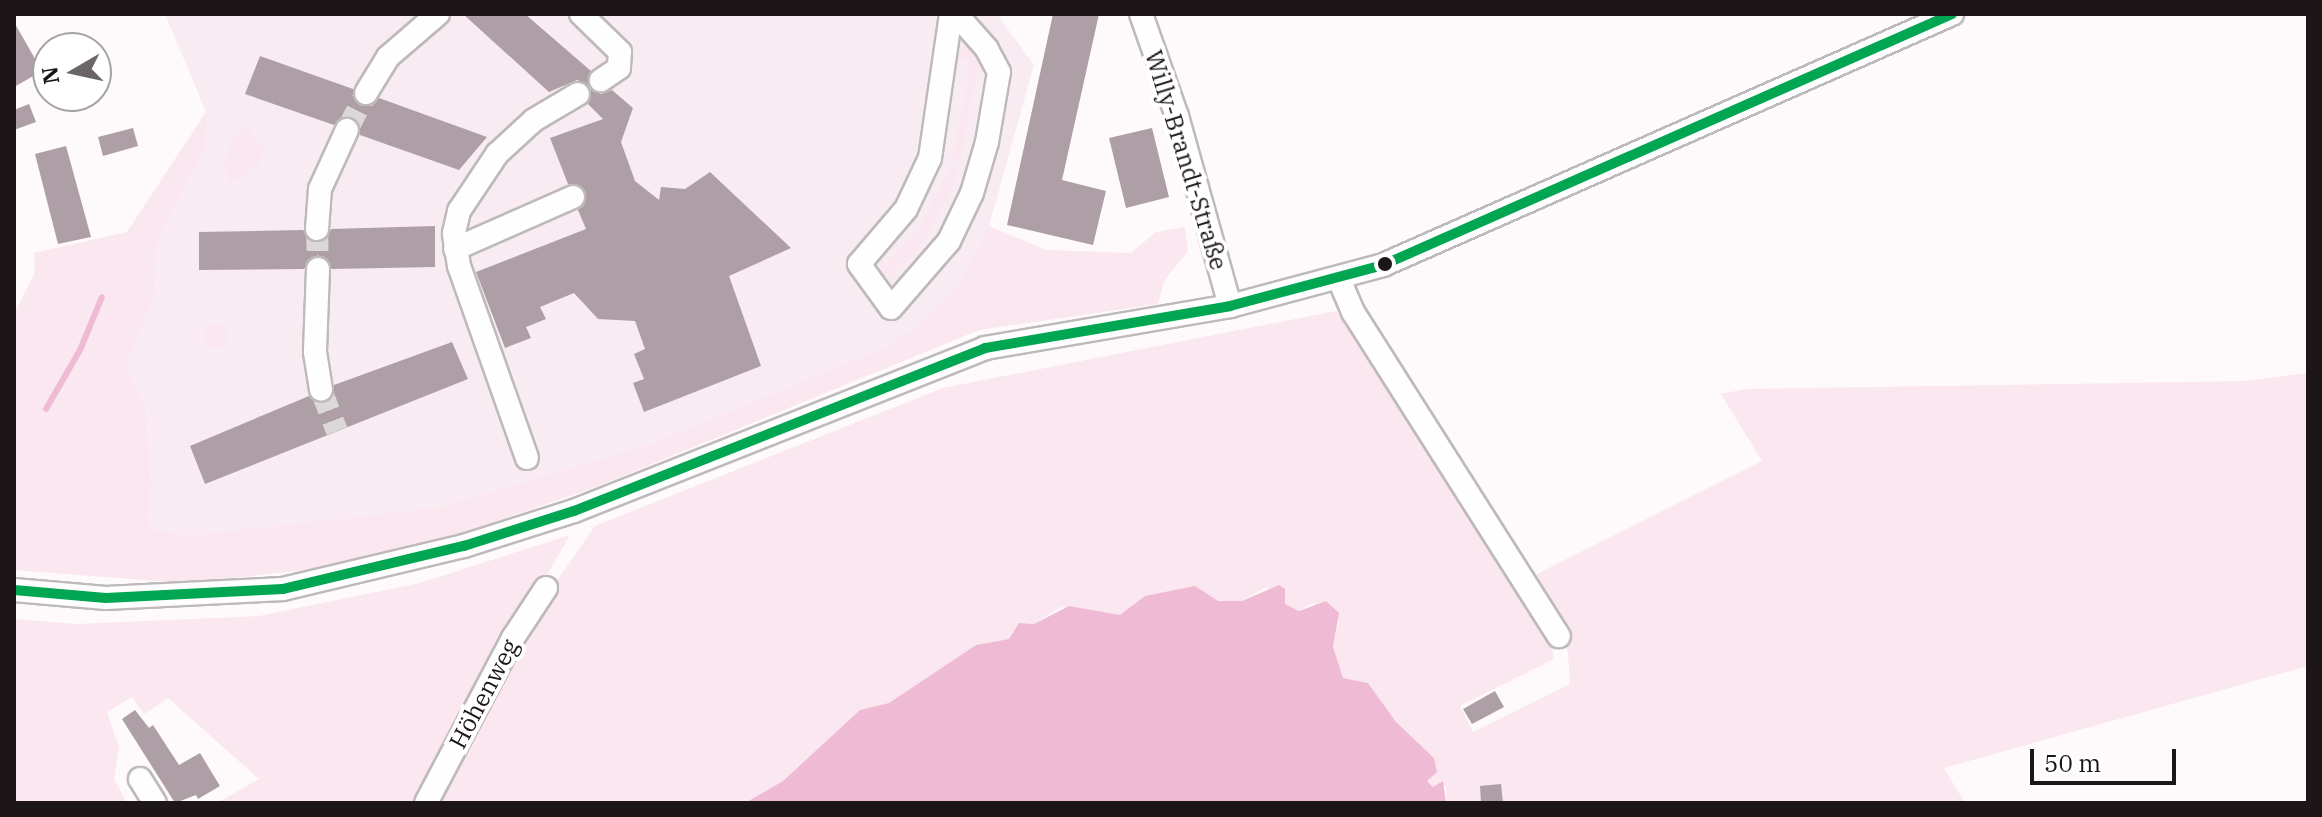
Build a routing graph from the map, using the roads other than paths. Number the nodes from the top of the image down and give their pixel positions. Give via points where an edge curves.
1 (438, 14) edge
2 (581, 14) edge
3 (953, 14) edge
4 (1141, 14) edge
5 (1952, 14) edge
6 (601, 80) dead end
7 (366, 93) tunnel mouth
8 (578, 94) dead end
9 (347, 130) tunnel mouth
10 (573, 197) dead end
11 (317, 229) tunnel mouth
12 (455, 249) junction
13 (318, 269) tunnel mouth
14 (1339, 279) junction
15 (1230, 306) junction
16 (321, 390) tunnel mouth
17 (527, 458) dead end
18 (546, 588) dead end
19 (14, 590) edge
20 (1559, 636) dead end
21 (140, 779) dead end
22 (155, 803) edge
23 (426, 803) edge

1 - 7 street via 388,57
2 - 6 street via 620,52 619,68
3 - 3 street via 987,49 999,72 987,142 972,193 949,241 891,308 859,264 906,209 930,158
4 - 15 street, Willy-Brandt-Straße via 1177,116
5 - 14 street via 1383,265
8 - 12 street via 534,120 478,178 459,211
9 - 11 street via 320,189
10 - 12 street
12 - 17 street
13 - 16 street via 315,352
14 - 15 street
14 - 20 street via 1360,325
15 - 19 street via 985,348 574,511 360,574 212,595 106,598
18 - 23 street, Höhenweg via 513,638
21 - 22 street

